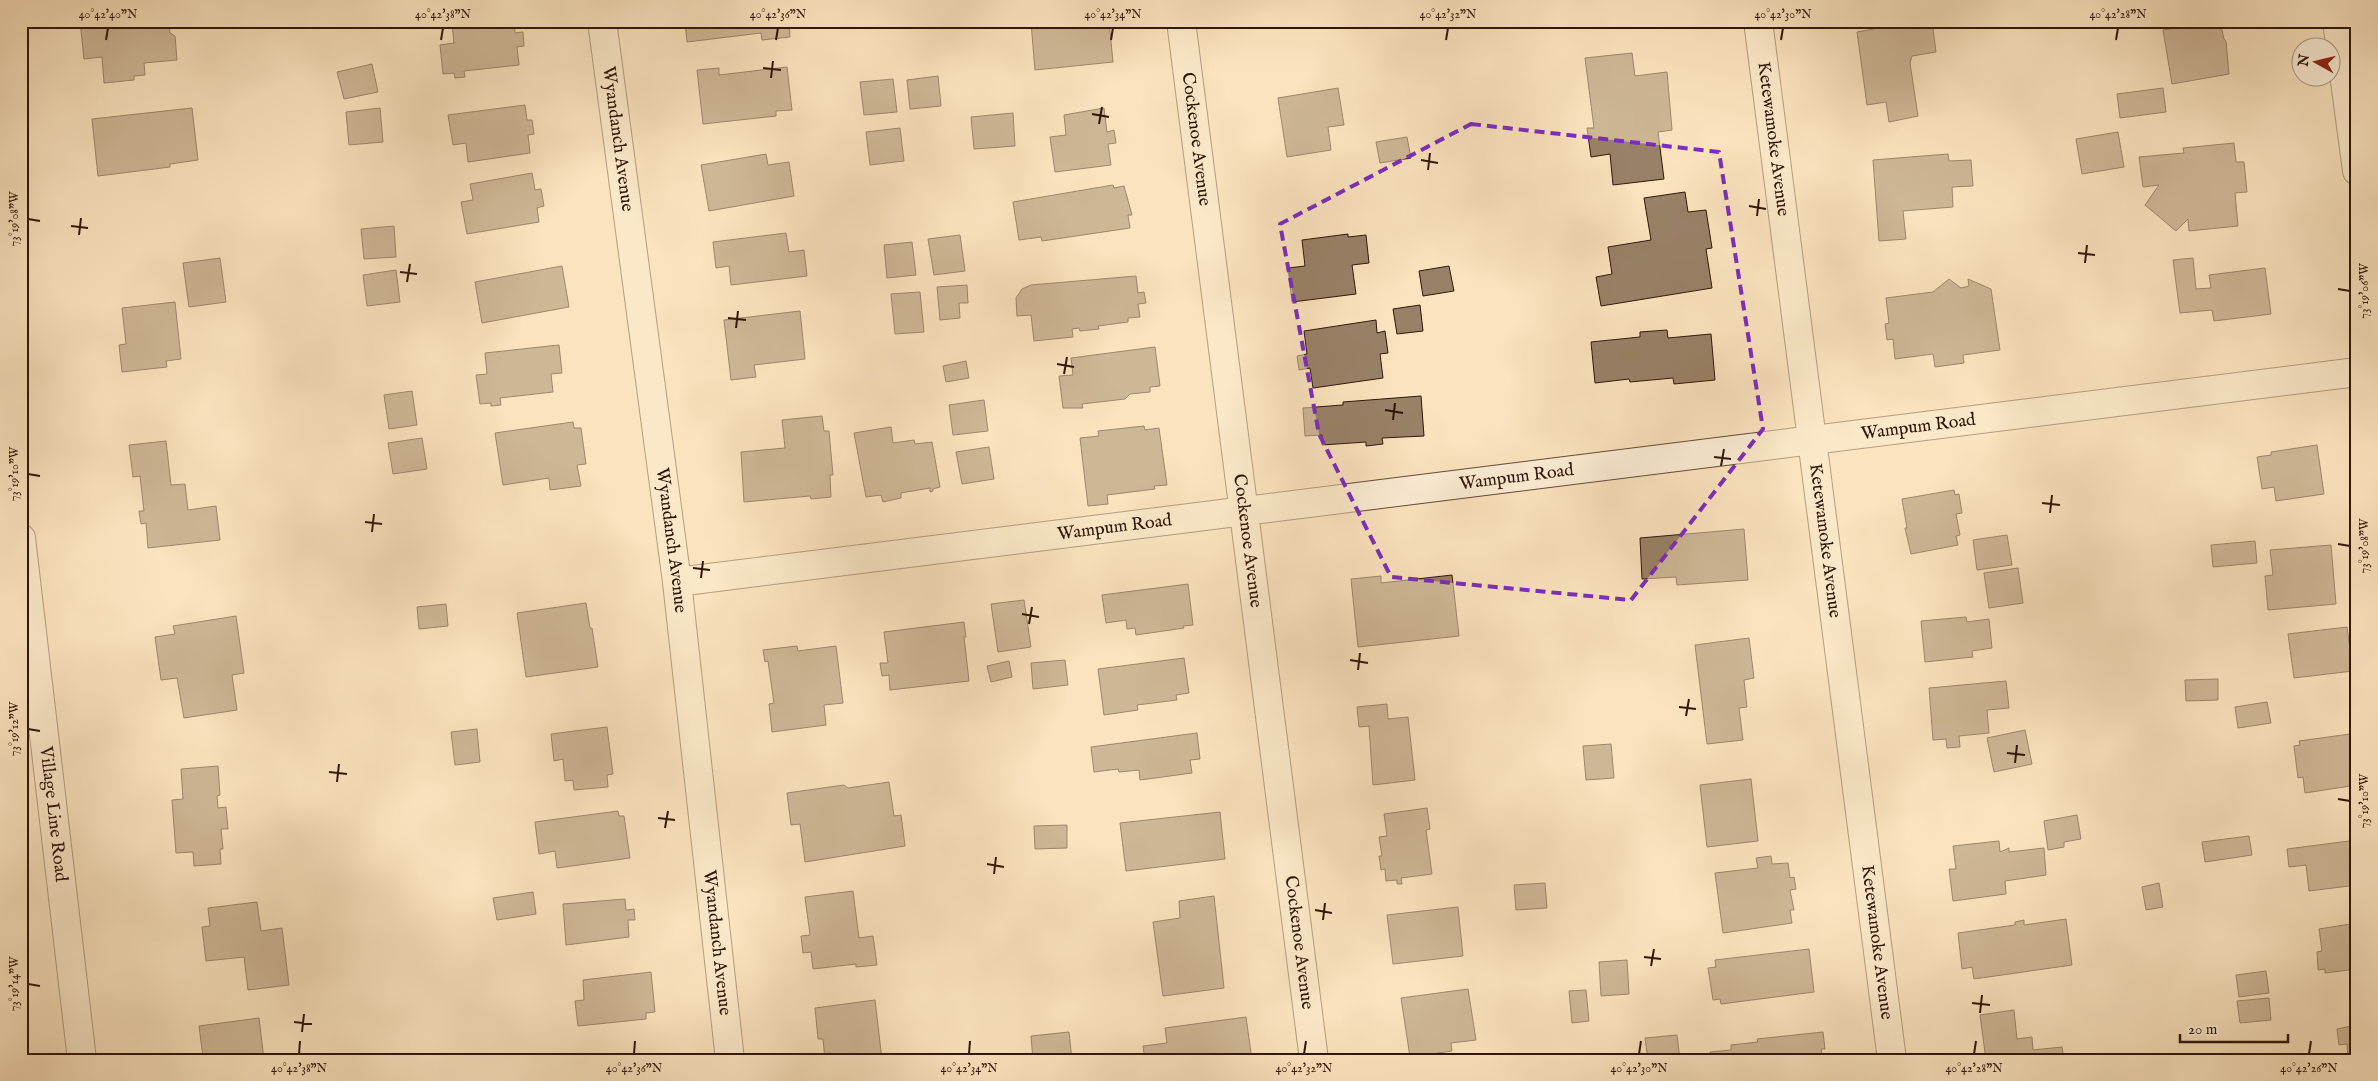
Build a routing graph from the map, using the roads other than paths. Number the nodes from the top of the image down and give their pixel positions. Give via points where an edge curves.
1 (602, 21) edge
2 (1181, 21) edge
3 (1758, 21) edge
4 (2337, 21) edge
5 (2357, 171) edge
6 (2357, 372) edge
7 (1811, 441) junction
8 (1244, 512) junction
9 (21, 538) edge
10 (676, 582) junction
11 (82, 1060) edge
12 (730, 1060) edge
13 (1314, 1060) edge
14 (1892, 1060) edge

1 - 10 street, Wyandanch Avenue
2 - 8 street, Cockenoe Avenue
3 - 7 street, Ketewamoke Avenue
4 - 5 street
6 - 7 street, Wampum Road
7 - 8 street, Wampum Road
7 - 14 street, Ketewamoke Avenue
8 - 10 street, Wampum Road
8 - 13 street, Cockenoe Avenue
9 - 11 street, Village Line Road
10 - 12 street, Wyandanch Avenue

